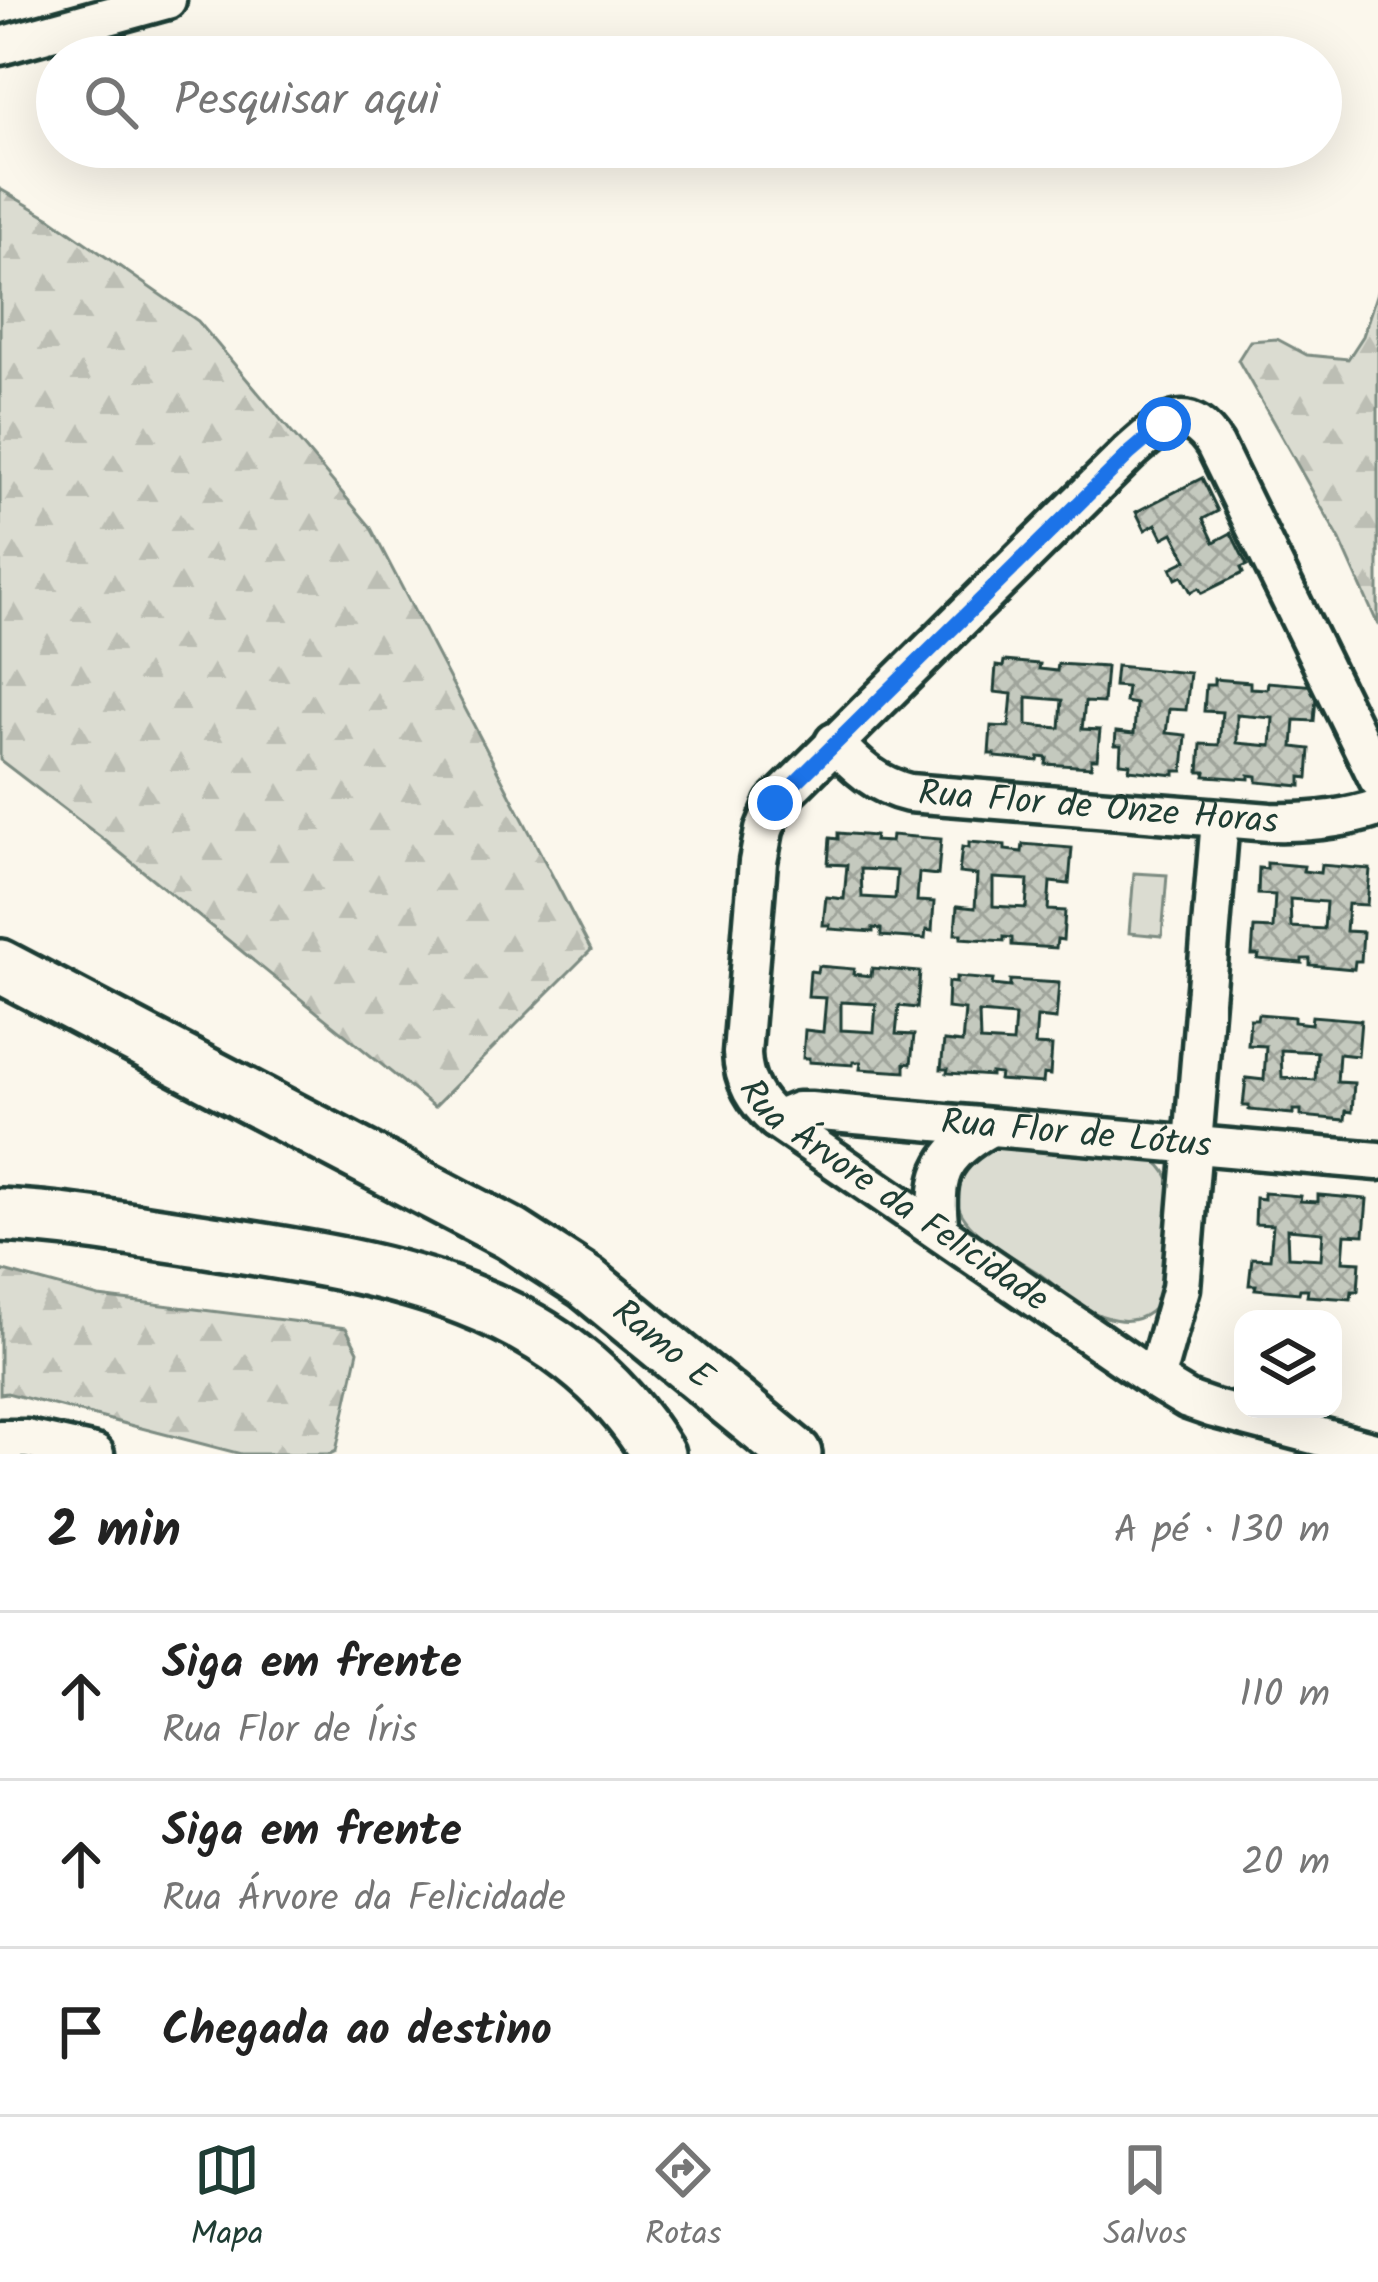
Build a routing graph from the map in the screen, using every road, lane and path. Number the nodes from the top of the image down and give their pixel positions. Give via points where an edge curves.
1 (167, 0) edge
2 (36, 36) edge
3 (36, 36) edge
4 (0, 46) edge
5 (834, 742) junction
6 (1378, 779) edge
7 (1378, 808) edge
8 (1220, 820) junction
9 (0, 966) edge
10 (776, 1120) junction
11 (987, 1129) junction
12 (1192, 1146) junction
13 (1378, 1162) edge
14 (6, 1209) edge
15 (940, 1232) junction
16 (1155, 1380) junction
17 (0, 1439) edge
18 (1378, 1452) edge
19 (95, 1454) edge
20 (658, 1454) edge
21 (795, 1454) edge

1 - 3 street
2 - 4 street
5 - 6 street, Rua Árvore da Felicidade via 1147,437 1182,419 1215,445
5 - 8 street, Rua Flor de Onze Horas via 872,779 909,793
5 - 10 street, Rua Árvore da Felicidade via 775,803 761,843 742,1053 746,1082
7 - 8 street, Rua Flor de Onze Horas via 1309,823
8 - 12 street
9 - 21 highway, Ramo E via 511,1234 587,1283
10 - 11 street, Rua Flor de Lótus via 810,1111
10 - 15 street, Rua Árvore da Felicidade
11 - 12 street, Rua Flor de Lótus
11 - 15 street via 958,1146 942,1169
12 - 13 street, Rua Flor de Lótus
12 - 16 street via 1180,1300
14 - 20 highway via 313,1258 469,1298 570,1357
15 - 16 street, Rua Árvore da Felicidade
16 - 18 street, Rua Árvore da Felicidade via 1211,1408
17 - 19 street

